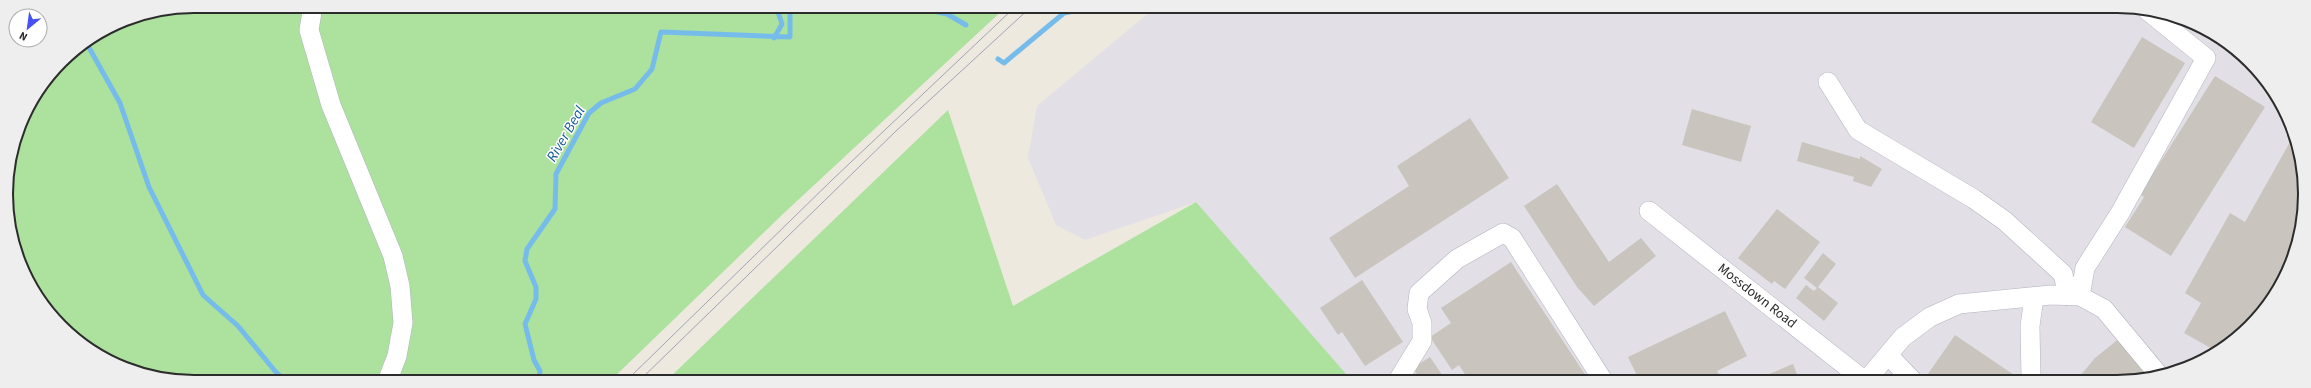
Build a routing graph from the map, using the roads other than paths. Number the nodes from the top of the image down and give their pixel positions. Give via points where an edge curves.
1 (312, 13) edge
2 (2154, 16) edge
3 (1828, 82) dead end
4 (1650, 211) dead end
5 (2074, 296) junction
6 (2034, 297) junction
7 (1888, 355) junction
8 (2156, 371) edge
9 (390, 375) edge
10 (1401, 375) edge
11 (1600, 375) edge
12 (1857, 375) edge
13 (1870, 375) edge
14 (1907, 375) edge
15 (2031, 375) edge

1 - 9 street via 309,30 331,105 393,256 400,286 403,323 397,356
2 - 5 street via 2206,58 2120,213 2085,268
3 - 5 street via 1858,130 1974,199 2005,221 2063,274
4 - 12 street, Mossdown Road
5 - 6 street, Mossdown Road
5 - 8 street via 2104,309
6 - 7 street, Mossdown Road via 1959,304 1930,317 1903,337
6 - 15 street via 2030,326
7 - 13 street, Mossdown Road
7 - 14 street
10 - 11 street via 1422,341 1422,323 1417,309 1419,293 1457,259 1503,233 1512,238

